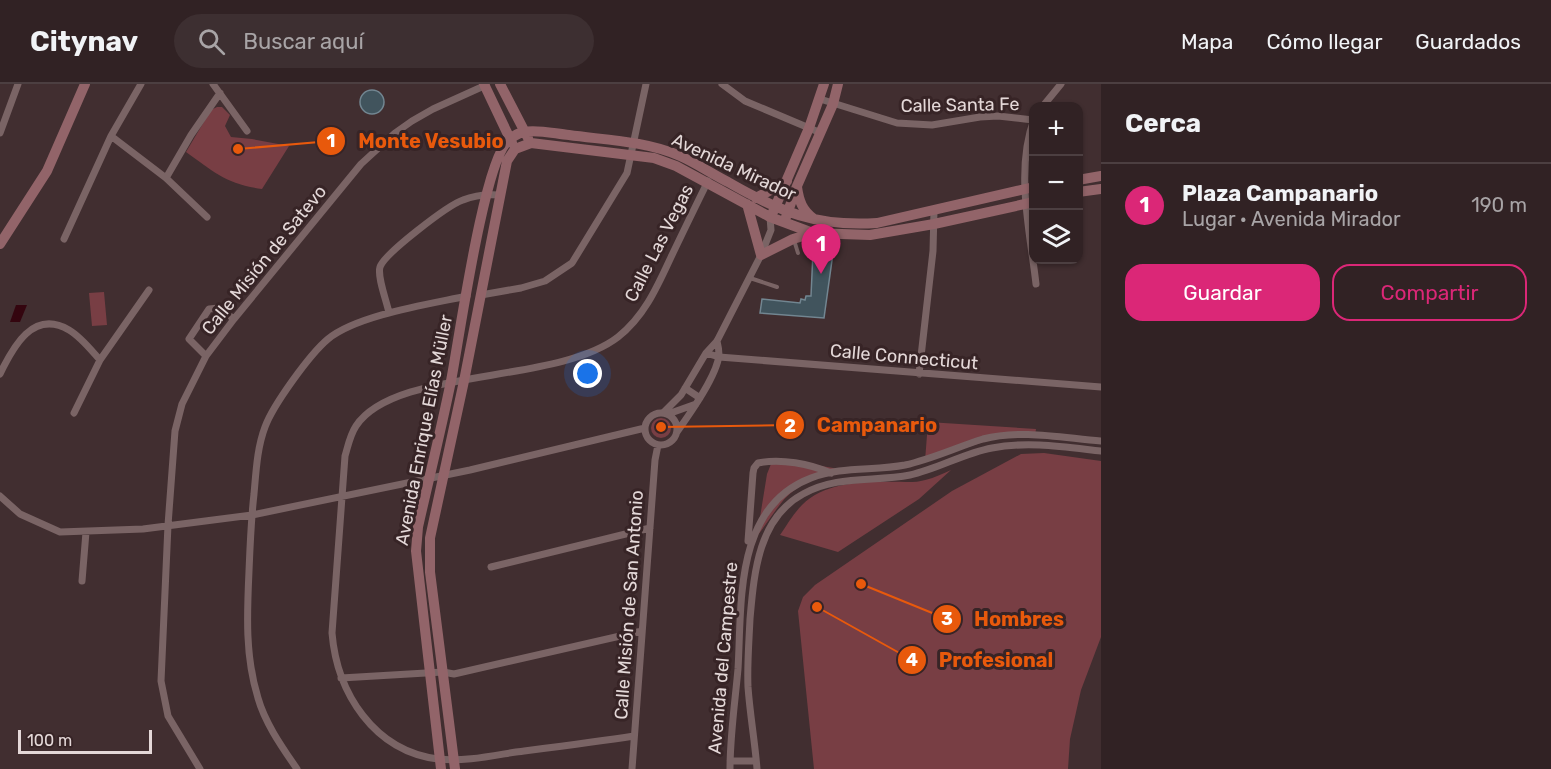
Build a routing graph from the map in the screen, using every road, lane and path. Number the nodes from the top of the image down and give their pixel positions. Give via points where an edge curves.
1 (18, 84) edge
2 (86, 84) edge
3 (141, 84) edge
4 (213, 84) edge
5 (500, 84) edge
6 (646, 84) edge
7 (722, 84) edge
8 (824, 84) edge
9 (838, 84) edge
10 (1061, 84) edge
11 (486, 85) edge
12 (220, 93) junction
13 (820, 99) junction
14 (1046, 102) edge
15 (833, 104) junction
16 (1029, 119) edge
17 (809, 128) junction
18 (247, 131) dead end
19 (524, 132) junction
20 (1029, 132) edge
21 (0, 133) edge
22 (821, 133) junction
23 (111, 136) junction
24 (531, 143) junction
25 (512, 144) junction
26 (633, 149) junction
27 (1101, 176) edge
28 (709, 177) junction
29 (166, 178) junction
30 (1083, 179) edge
31 (792, 183) junction
32 (1029, 188) edge
33 (1101, 189) edge
34 (1083, 191) edge
35 (487, 194) junction
36 (500, 195) junction
37 (751, 201) junction
38 (1029, 203) edge
39 (1031, 210) edge
40 (934, 211) junction
41 (773, 212) junction
42 (788, 212) junction
43 (207, 217) dead end
44 (817, 221) junction
45 (783, 223) junction
46 (934, 224) junction
47 (771, 230) junction
48 (813, 233) junction
49 (64, 239) dead end
50 (794, 239) junction
51 (0, 244) edge
52 (798, 253) dead end
53 (761, 255) junction
54 (750, 278) junction
55 (1036, 284) dead end
56 (777, 287) dead end
57 (149, 290) dead end
58 (481, 295) junction
59 (466, 296) junction
60 (389, 313) junction
61 (234, 319) junction
62 (717, 341) junction
63 (706, 353) junction
64 (206, 357) junction
65 (719, 357) junction
66 (100, 360) junction
67 (0, 374) edge
68 (919, 374) junction
69 (464, 381) junction
70 (450, 383) junction
71 (1101, 387) edge
72 (685, 388) junction
73 (698, 401) junction
74 (74, 413) dead end
75 (666, 414) junction
76 (645, 428) junction
77 (677, 432) junction
78 (1101, 441) edge
79 (658, 445) junction
80 (953, 449) junction
81 (1101, 451) edge
82 (957, 459) junction
83 (851, 470) junction
84 (831, 473) junction
85 (444, 474) junction
86 (429, 478) junction
87 (852, 480) junction
88 (0, 496) edge
89 (342, 497) junction
90 (252, 515) junction
91 (168, 525) junction
92 (650, 528) junction
93 (86, 532) junction
94 (748, 549) junction
95 (491, 567) dead end
96 (744, 568) junction
97 (756, 569) junction
98 (82, 581) dead end
99 (642, 631) junction
100 (443, 672) junction
101 (429, 674) junction
102 (341, 678) junction
103 (634, 736) junction
104 (440, 764) edge
105 (454, 764) edge
106 (730, 765) edge
107 (756, 765) edge
108 (200, 769) edge
109 (297, 769) edge
110 (632, 769) edge

1 - 21 street
2 - 51 main road via 47,171
3 - 23 street
4 - 12 street
5 - 19 main road
6 - 26 street
7 - 17 street via 745,101
8 - 13 main road
9 - 15 main road
10 - 14 street
11 - 25 main road
11 - 61 street, Calle Misión de Satevo via 433,109 376,150
12 - 18 street
12 - 29 street
13 - 15 street, Calle Santa Fe
13 - 17 main road
15 - 16 street, Calle Santa Fe via 897,123 932,125 998,116
15 - 22 main road
17 - 22 street
17 - 31 main road
19 - 24 main road
19 - 25 main road
19 - 26 main road, Avenida Mirador
20 - 32 street
22 - 31 main road
23 - 29 street
23 - 49 street
24 - 25 main road, Avenida Mirador
24 - 26 main road, Avenida Mirador
25 - 35 main road, Avenida Enrique Elías Müller via 497,157
25 - 36 main road, Avenida Enrique Elías Müller
26 - 28 main road, Avenida Mirador via 681,156
26 - 58 street via 627,173 572,263 545,281
27 - 30 main road
28 - 37 main road, Avenida Mirador
28 - 69 street, Calle Las Vegas via 645,309 618,337 577,358
29 - 43 street
31 - 37 main road
31 - 41 main road
31 - 42 main road
31 - 44 main road via 806,213
32 - 40 main road, Avenida Mirador
33 - 34 main road
35 - 36 street
35 - 59 main road, Avenida Enrique Elías Müller
35 - 60 street via 460,201 442,212 384,260 379,273
36 - 58 main road, Avenida Enrique Elías Müller
37 - 41 main road, Avenida Mirador
37 - 53 main road
38 - 46 main road, Avenida Mirador
39 - 55 street
40 - 44 main road, Avenida Mirador via 877,223
40 - 46 street
41 - 42 main road, Avenida Mirador
41 - 45 main road, Avenida Mirador
41 - 47 street
42 - 44 main road, Avenida Mirador
42 - 45 main road
45 - 47 street
45 - 48 main road, Avenida Mirador
46 - 48 main road, Avenida Mirador via 870,235
46 - 68 street
47 - 53 street
48 - 50 main road
50 - 52 lane
50 - 53 main road
53 - 54 street
54 - 56 lane
54 - 62 street
57 - 66 street
58 - 69 main road, Avenida Enrique Elías Müller
59 - 60 street
59 - 70 main road, Avenida Enrique Elías Müller
60 - 90 street via 347,328 327,340 278,402 261,441
61 - 64 street, Calle Misión de Satevo
61 - 64 street via 219,308 209,309 189,339
62 - 63 street
62 - 65 street
63 - 65 street, Calle Connecticut
63 - 72 street
64 - 91 street, Calle Misión de Satevo via 177,417
65 - 68 street, Calle Connecticut
65 - 73 street
66 - 67 street via 72,331 48,325 23,335
66 - 74 street
68 - 71 street, Calle Connecticut
69 - 70 street, Calle Las Vegas
69 - 85 main road, Avenida Enrique Elías Müller
70 - 86 main road, Avenida Enrique Elías Müller
70 - 89 street, Calle Las Vegas via 394,397 364,416 349,440
72 - 73 street
72 - 75 street
73 - 75 street
73 - 77 street
75 - 76 street via 653,415
75 - 77 street via 675,422
76 - 79 street via 650,441
76 - 85 street
77 - 79 street via 668,443
78 - 80 street, Avenida del Campestre via 1017,435 984,439
79 - 92 street, Calle Misión de San Antonio
80 - 82 street
80 - 83 street, Avenida del Campestre via 901,466
81 - 82 street, Avenida del Campestre via 1015,444
82 - 87 street, Avenida del Campestre via 910,475
83 - 84 street, Avenida del Campestre
83 - 87 street
84 - 94 street, Avenida del Campestre via 812,477 782,495 759,525
84 - 94 street, Avenida del Campestre via 812,465 758,463 753,473
85 - 86 street
85 - 100 main road, Avenida Enrique Elías Müller via 429,554
86 - 89 street
86 - 101 main road, Avenida Enrique Elías Müller via 416,551
87 - 97 street, Avenida del Campestre via 818,487 789,504 771,527
88 - 93 street via 20,514 40,524 60,532
89 - 90 street
89 - 102 street, Calle Las Vegas via 332,633
90 - 91 street
90 - 109 street via 249,660 258,699 277,740
91 - 93 street
91 - 108 street, Calle Misión de Satevo via 162,694 168,716
92 - 95 street
92 - 99 street, Calle Misión de San Antonio
93 - 98 street
94 - 96 street, Avenida del Campestre
96 - 97 street
96 - 106 street, Avenida del Campestre
97 - 107 street, Avenida del Campestre via 748,672
99 - 100 street via 454,674
99 - 103 street, Calle Misión de San Antonio
100 - 101 street
100 - 105 main road, Avenida Enrique Elías Müller
101 - 102 street
101 - 104 main road, Avenida Enrique Elías Müller
102 - 104 street, Calle Las Vegas via 352,700 386,740
103 - 105 street, Calle Las Vegas
103 - 110 street, Calle Misión de San Antonio
104 - 105 street, Calle Las Vegas
106 - 107 street

